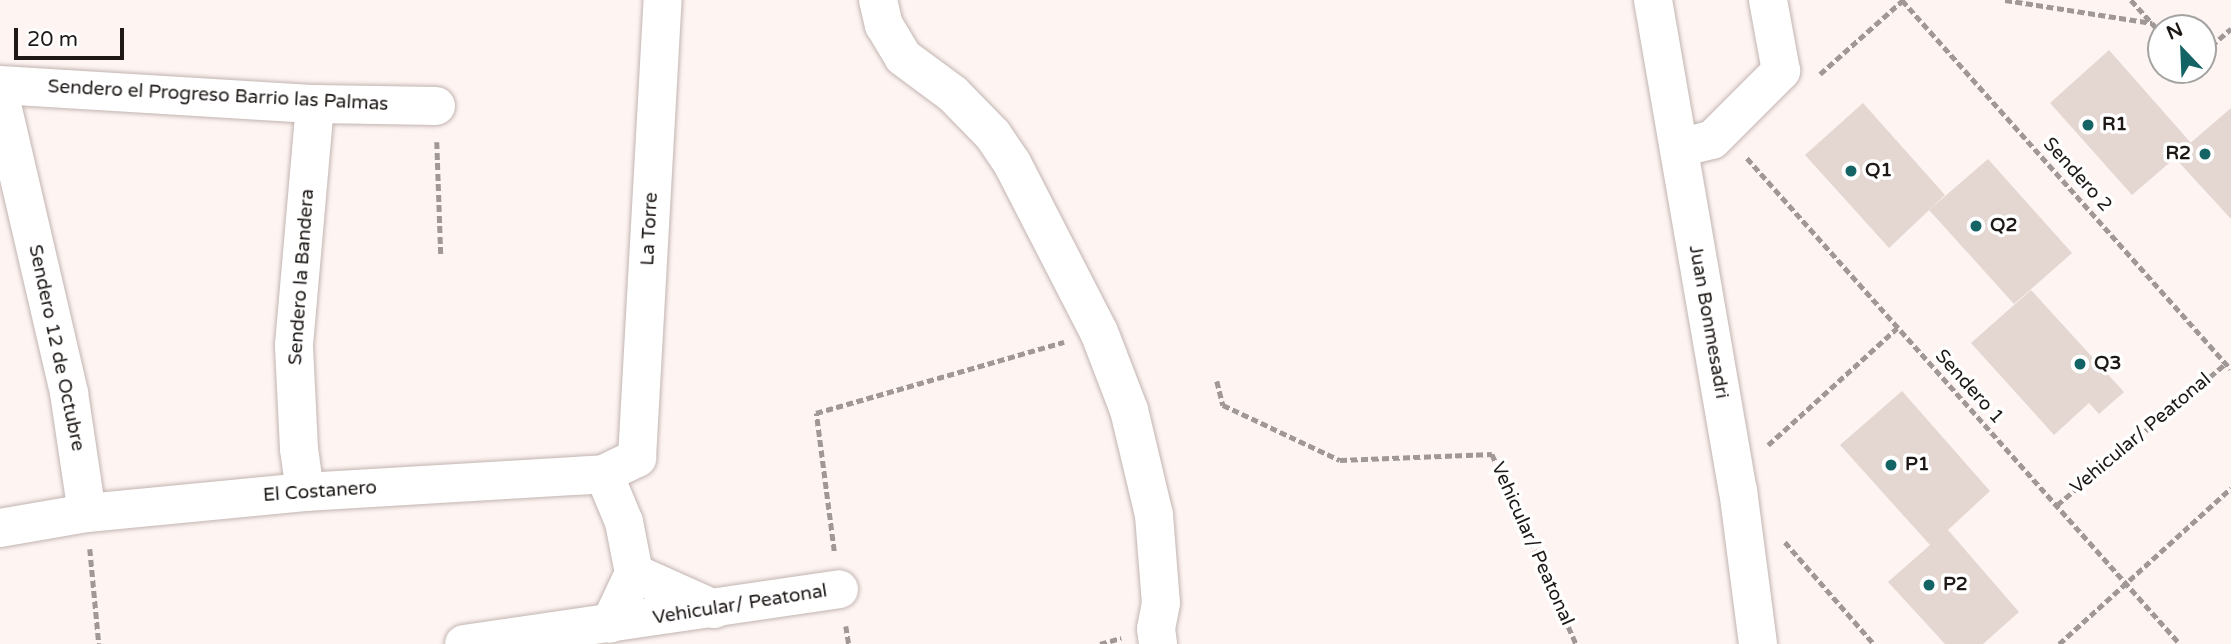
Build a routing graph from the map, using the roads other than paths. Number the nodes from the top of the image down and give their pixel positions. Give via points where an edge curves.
1 (663, 0) edge
2 (878, 0) edge
3 (1653, 0) edge
4 (1768, 0) edge
5 (0, 85) edge
6 (0, 96) edge
7 (315, 104) junction
8 (436, 106) road end
9 (1679, 148) junction
10 (621, 466) junction
11 (305, 492) junction
12 (87, 513) junction
13 (0, 528) edge
14 (634, 573) junction
15 (839, 589) road end
16 (714, 609) junction
17 (610, 624) junction
18 (1157, 636) edge
19 (464, 644) edge
20 (1759, 644) edge

1 - 10 street, La Torre
2 - 18 street via 884,25 903,57 970,110 1000,144 1099,332 1129,410 1149,489 1161,603
3 - 9 street, Juan Bonmesadri
4 - 9 street via 1780,71 1712,140
5 - 7 street, Sendero el Progreso Barrio las Palmas
6 - 12 street
7 - 8 street, Sendero el Progreso Barrio las Palmas
7 - 11 street, Sendero la Bandera via 294,345
9 - 20 street, Juan Bonmesadri via 1738,490
10 - 11 street, El Costanero
10 - 14 street via 624,523
11 - 12 street, El Costanero
12 - 13 street, El Costanero
14 - 16 street
14 - 17 street
15 - 16 street, Vehicular/ Peatonal
16 - 17 street, Vehicular/ Peatonal
17 - 19 street, Vehicular/ Peatonal

